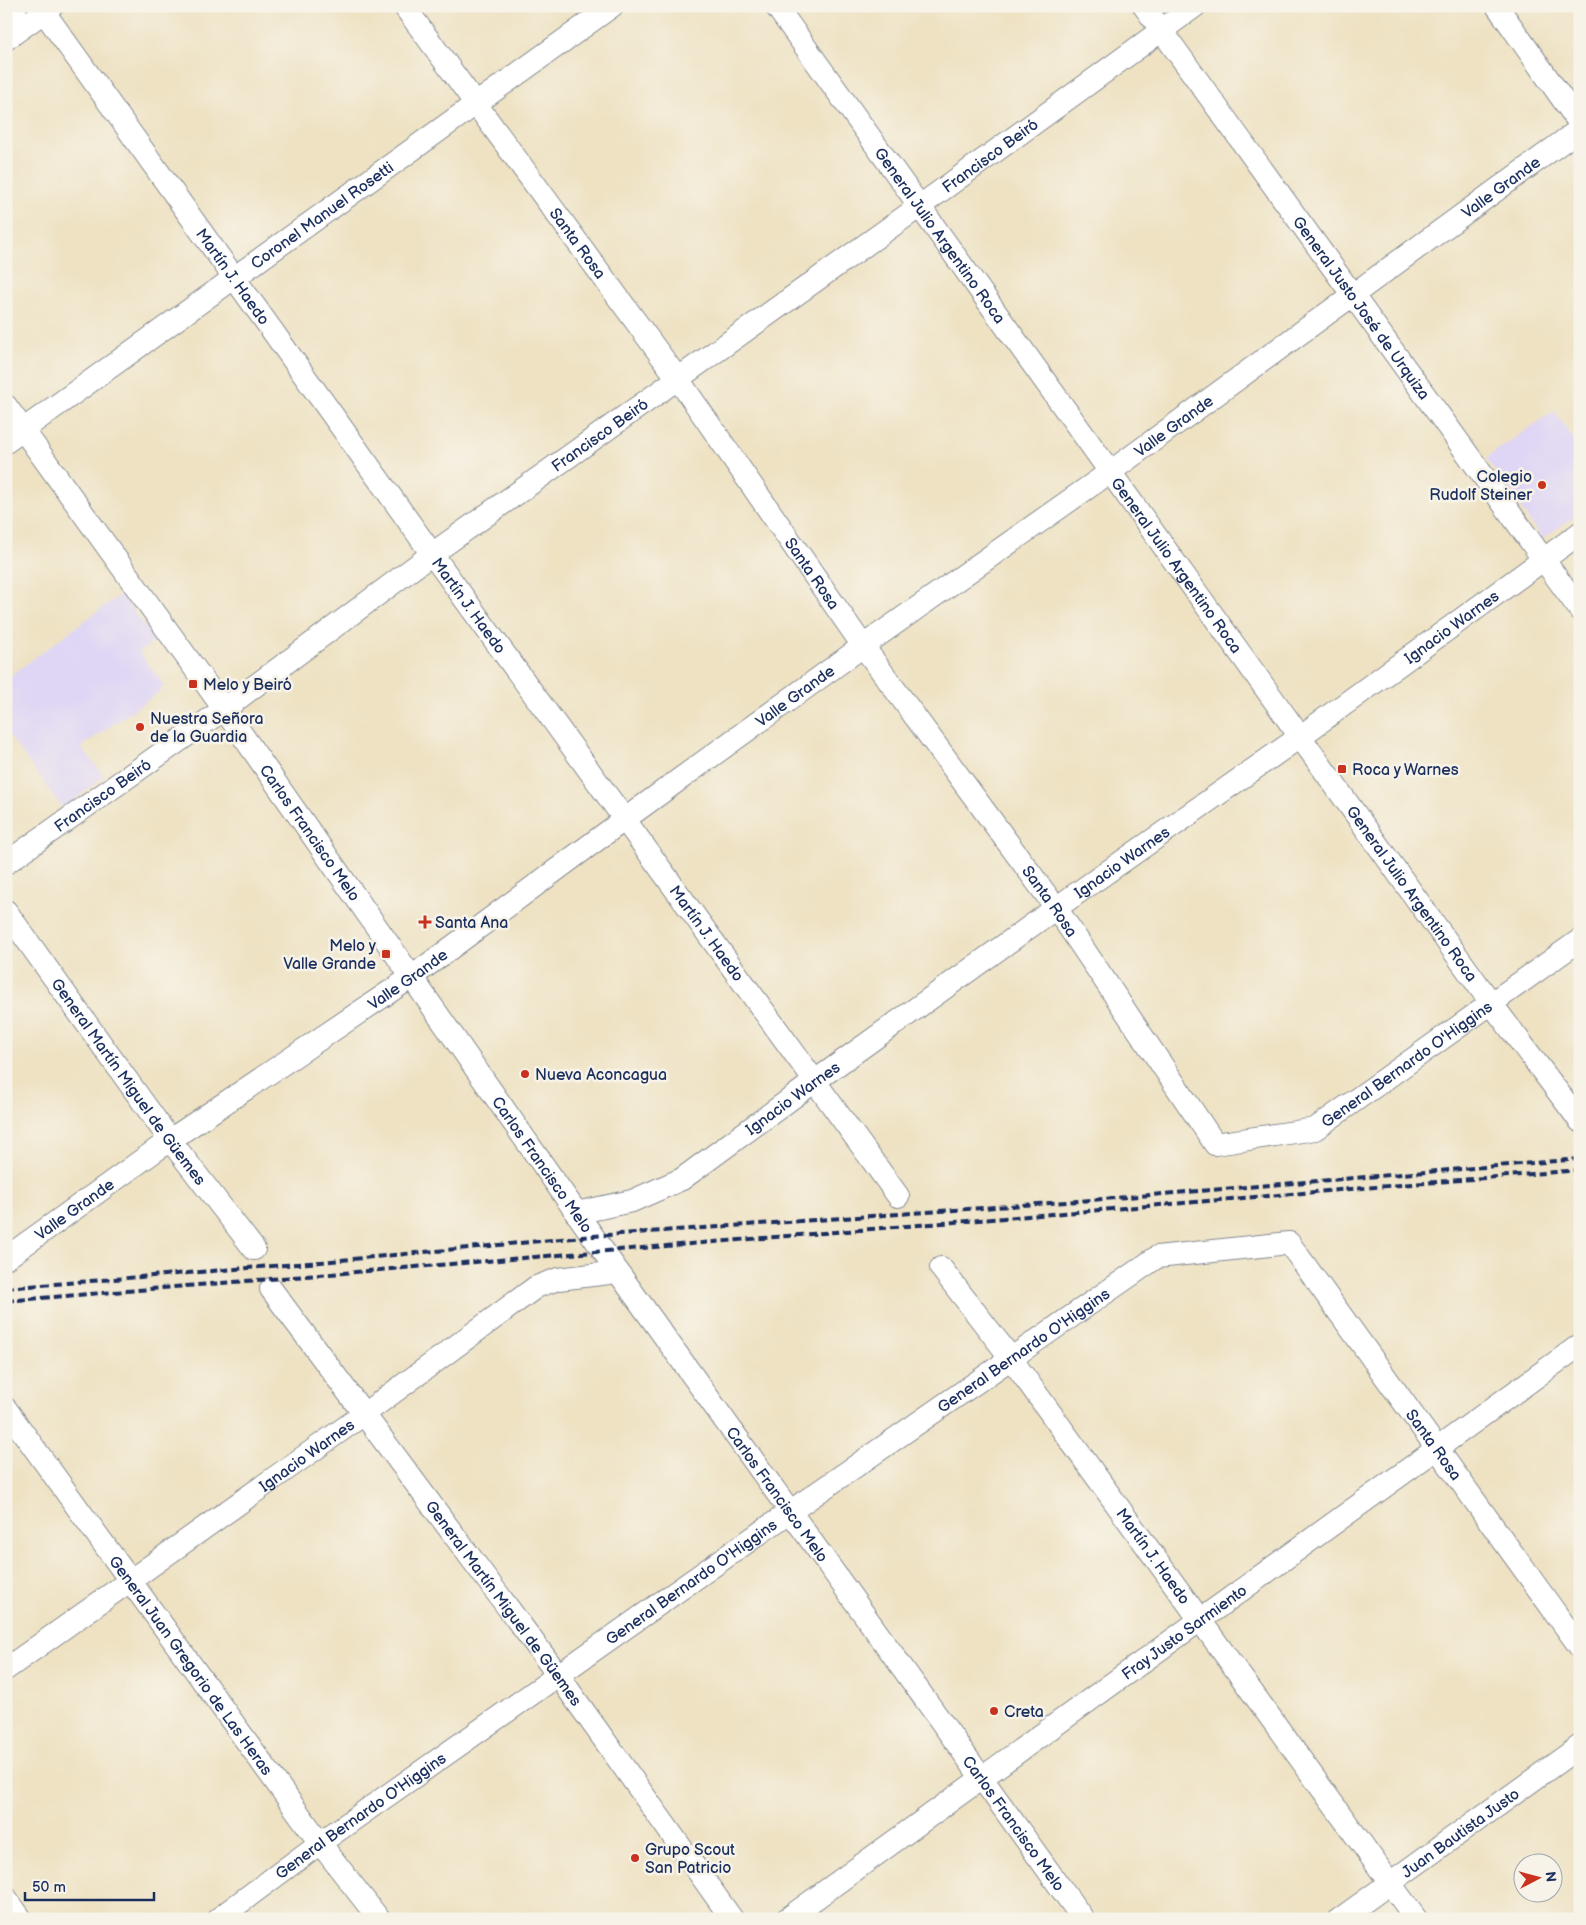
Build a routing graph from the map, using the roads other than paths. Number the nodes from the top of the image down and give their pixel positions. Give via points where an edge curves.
1 (13, 6) edge
2 (404, 6) edge
3 (612, 6) edge
4 (776, 6) edge
5 (1144, 6) edge
6 (1195, 6) edge
7 (1497, 6) edge
8 (48, 9) edge
9 (6, 12) edge
10 (1162, 31) junction
11 (6, 39) edge
12 (476, 106) junction
13 (1580, 124) edge
14 (1580, 128) edge
15 (920, 206) junction
16 (236, 277) junction
17 (1351, 294) junction
18 (678, 379) junction
19 (6, 406) edge
20 (14, 436) edge
21 (1110, 472) junction
22 (1580, 533) edge
23 (432, 554) junction
24 (1543, 560) junction
25 (1580, 610) edge
26 (864, 646) junction
27 (224, 709) junction
28 (1301, 736) junction
29 (625, 820) junction
30 (6, 863) edge
31 (1056, 908) junction
32 (6, 911) edge
33 (1580, 940) edge
34 (413, 976) junction
35 (1491, 1003) junction
36 (815, 1081) junction
37 (1580, 1121) edge
38 (170, 1140) junction
39 (1215, 1144) joint
40 (898, 1196) dead end
41 (576, 1212) junction
42 (1289, 1243) joint
43 (254, 1249) dead end
44 (6, 1258) edge
45 (941, 1268) dead end
46 (618, 1272) junction
47 (272, 1290) dead end
48 (1580, 1345) edge
49 (1010, 1357) junction
50 (6, 1409) edge
51 (364, 1414) junction
52 (1437, 1450) junction
53 (791, 1510) junction
54 (131, 1581) junction
55 (1200, 1620) junction
56 (1580, 1647) edge
57 (6, 1669) edge
58 (558, 1675) junction
59 (1580, 1746) edge
60 (982, 1778) junction
61 (320, 1843) junction
62 (1390, 1883) junction
63 (6, 1898) edge
64 (21, 1919) edge
65 (218, 1919) edge
66 (379, 1919) edge
67 (732, 1919) edge
68 (787, 1919) edge
69 (1083, 1919) edge
70 (1340, 1919) edge
71 (1416, 1919) edge

1 - 9 highway
2 - 12 street, Santa Rosa
3 - 12 street, Coronel Manuel Rosetti
4 - 15 street, General Julio Argentino Roca
5 - 10 street, General Justo José de Urquiza
6 - 10 street, Francisco Beiró
7 - 13 street
8 - 11 street
8 - 16 street, Martín J. Haedo
10 - 15 street, Francisco Beiró
10 - 17 street, General Justo José de Urquiza
12 - 16 street, Coronel Manuel Rosetti
12 - 18 street, Santa Rosa
14 - 17 street, Valle Grande
15 - 18 street, Francisco Beiró
15 - 21 street, General Julio Argentino Roca
16 - 20 street, Coronel Manuel Rosetti
16 - 23 street, Martín J. Haedo
17 - 21 street, Valle Grande
17 - 24 street, General Justo José de Urquiza
18 - 23 street, Francisco Beiró
18 - 26 street, Santa Rosa
19 - 20 street, Carlos Francisco Melo
20 - 27 street, Carlos Francisco Melo
21 - 26 street, Valle Grande
21 - 28 street, General Julio Argentino Roca
22 - 24 street, Ignacio Warnes
23 - 27 street, Francisco Beiró
23 - 29 street, Martín J. Haedo
24 - 25 street, General Justo José de Urquiza
24 - 28 street, Ignacio Warnes
26 - 29 street, Valle Grande
26 - 31 street, Santa Rosa
27 - 30 street, Francisco Beiró
27 - 34 street, Carlos Francisco Melo
28 - 31 street, Ignacio Warnes
28 - 35 street, General Julio Argentino Roca
29 - 34 street, Valle Grande
29 - 36 street, Martín J. Haedo
31 - 36 street, Ignacio Warnes
31 - 39 street, Santa Rosa
32 - 38 street, General Martín Miguel de Güemes
33 - 35 street, General Bernardo O'Higgins
34 - 38 street, Valle Grande
34 - 41 street, Carlos Francisco Melo
35 - 37 street, General Julio Argentino Roca
35 - 39 street, General Bernardo O'Higgins via 1315,1129
36 - 40 street, Martín J. Haedo
36 - 41 street, Ignacio Warnes via 682,1179 632,1201
38 - 43 street, General Martín Miguel de Güemes
38 - 44 street, Valle Grande
41 - 46 street, Carlos Francisco Melo
42 - 49 street, General Bernardo O'Higgins via 1157,1258
42 - 52 street, Santa Rosa
45 - 49 street, Martín J. Haedo
46 - 51 street, Ignacio Warnes via 558,1279 536,1287
46 - 53 street, Carlos Francisco Melo
47 - 51 street, General Martín Miguel de Güemes
48 - 52 street, Fray Justo Sarmiento
49 - 53 street, General Bernardo O'Higgins
49 - 55 street, Martín J. Haedo
50 - 54 street, General Juan Gregorio de Las Heras
51 - 54 street, Ignacio Warnes
51 - 58 street, General Martín Miguel de Güemes
52 - 55 street, Fray Justo Sarmiento
52 - 56 street, Santa Rosa
53 - 58 street, General Bernardo O'Higgins
53 - 60 street, Carlos Francisco Melo
54 - 57 street, Ignacio Warnes
54 - 61 street, General Juan Gregorio de Las Heras
55 - 60 street, Fray Justo Sarmiento
55 - 62 street, Martín J. Haedo
58 - 61 street, General Bernardo O'Higgins
58 - 67 street, General Martín Miguel de Güemes
59 - 62 street, Juan Bautista Justo
60 - 68 street, Fray Justo Sarmiento
60 - 69 street, Carlos Francisco Melo
61 - 65 street, General Bernardo O'Higgins
61 - 66 street, General Juan Gregorio de Las Heras
62 - 70 street, Juan Bautista Justo
62 - 71 street, Martín J. Haedo
63 - 64 street

